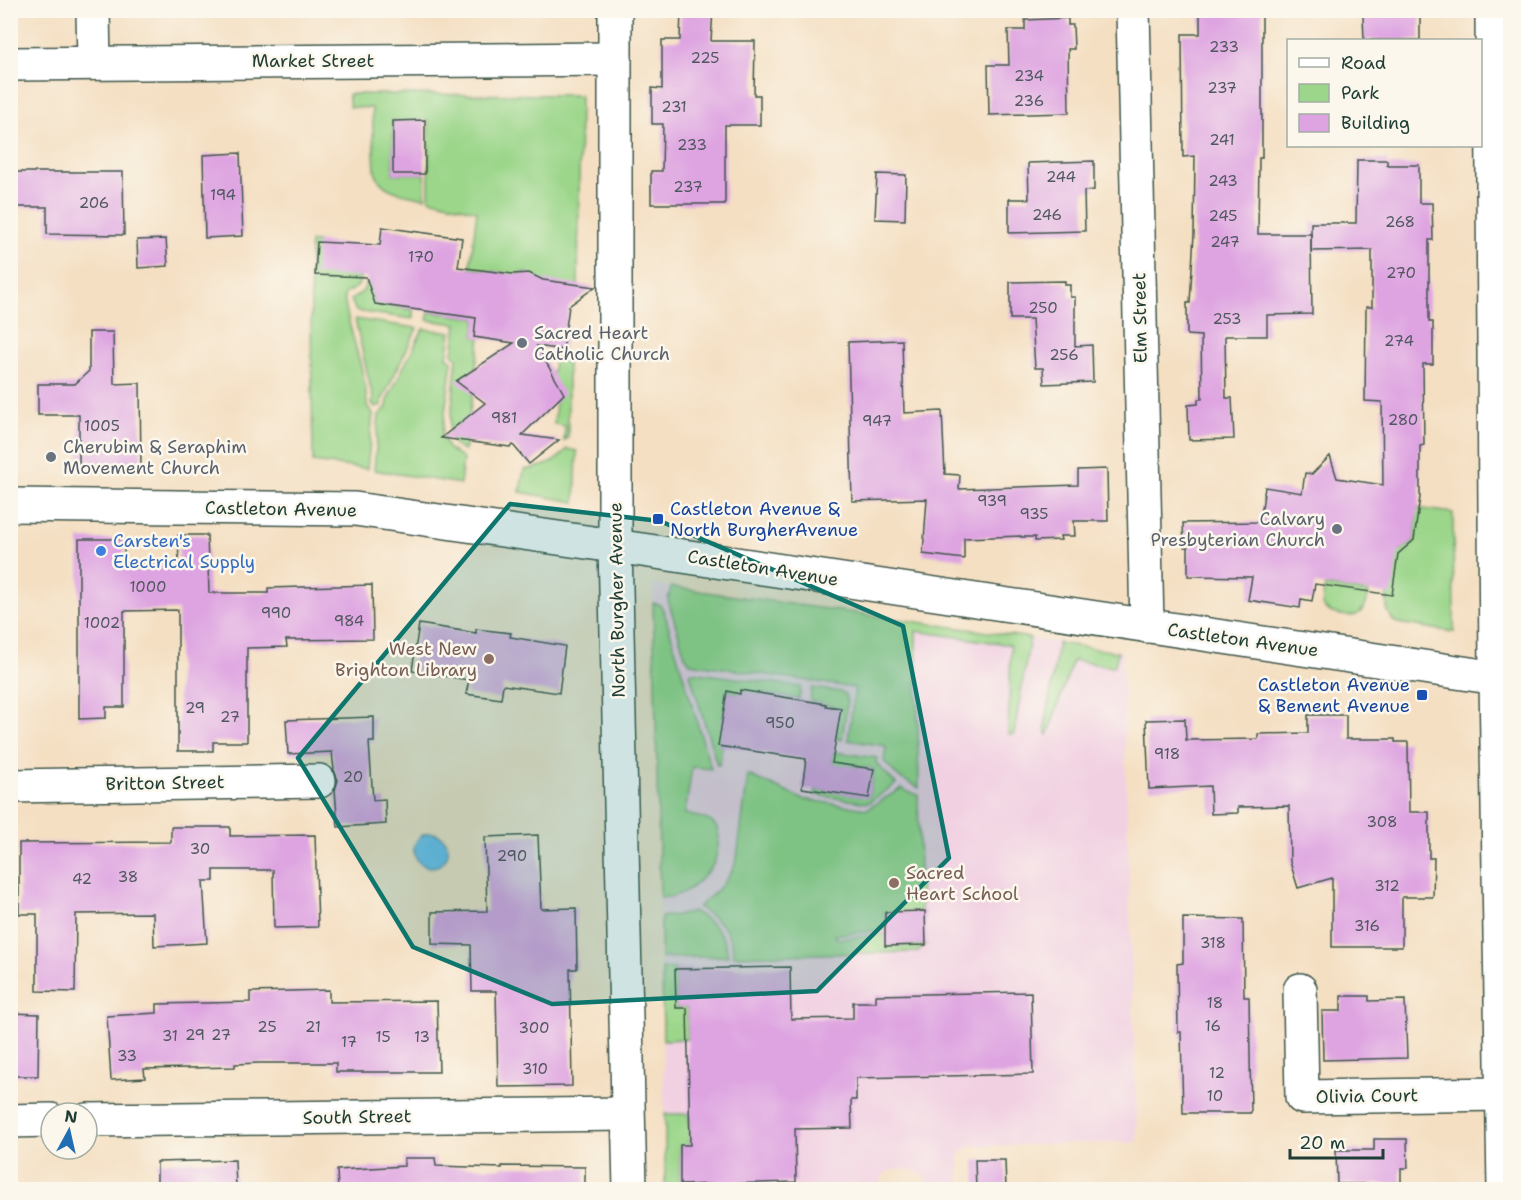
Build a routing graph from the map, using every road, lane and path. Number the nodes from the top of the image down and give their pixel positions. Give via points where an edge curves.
1 (93, 10) edge
2 (615, 10) edge
3 (1133, 10) edge
4 (1492, 10) edge
5 (615, 59) junction
6 (94, 63) junction
7 (10, 64) edge
8 (10, 505) edge
9 (615, 546) junction
10 (1147, 626) junction
11 (1503, 679) edge
12 (319, 781) dead end
13 (10, 786) edge
14 (1300, 990) dead end
15 (1503, 1094) junction
16 (627, 1114) junction
17 (39, 1120) edge
18 (99, 1120) edge
19 (10, 1121) edge
20 (630, 1190) edge
21 (1504, 1190) edge

1 - 6 street
2 - 5 street, North Burgher Avenue
3 - 10 street, Elm Street
4 - 11 street
5 - 6 street, Market Street
5 - 9 street, North Burgher Avenue
6 - 7 street, Market Street
8 - 9 street, Castleton Avenue via 355,509
9 - 10 street, Castleton Avenue
9 - 16 street, North Burgher Avenue
10 - 11 street, Castleton Avenue
11 - 15 street
12 - 13 street, Britton Street
14 - 15 street, Olivia Court via 1302,1097
15 - 21 street
16 - 18 street, South Street
16 - 20 street, North Burgher Avenue
17 - 19 street

